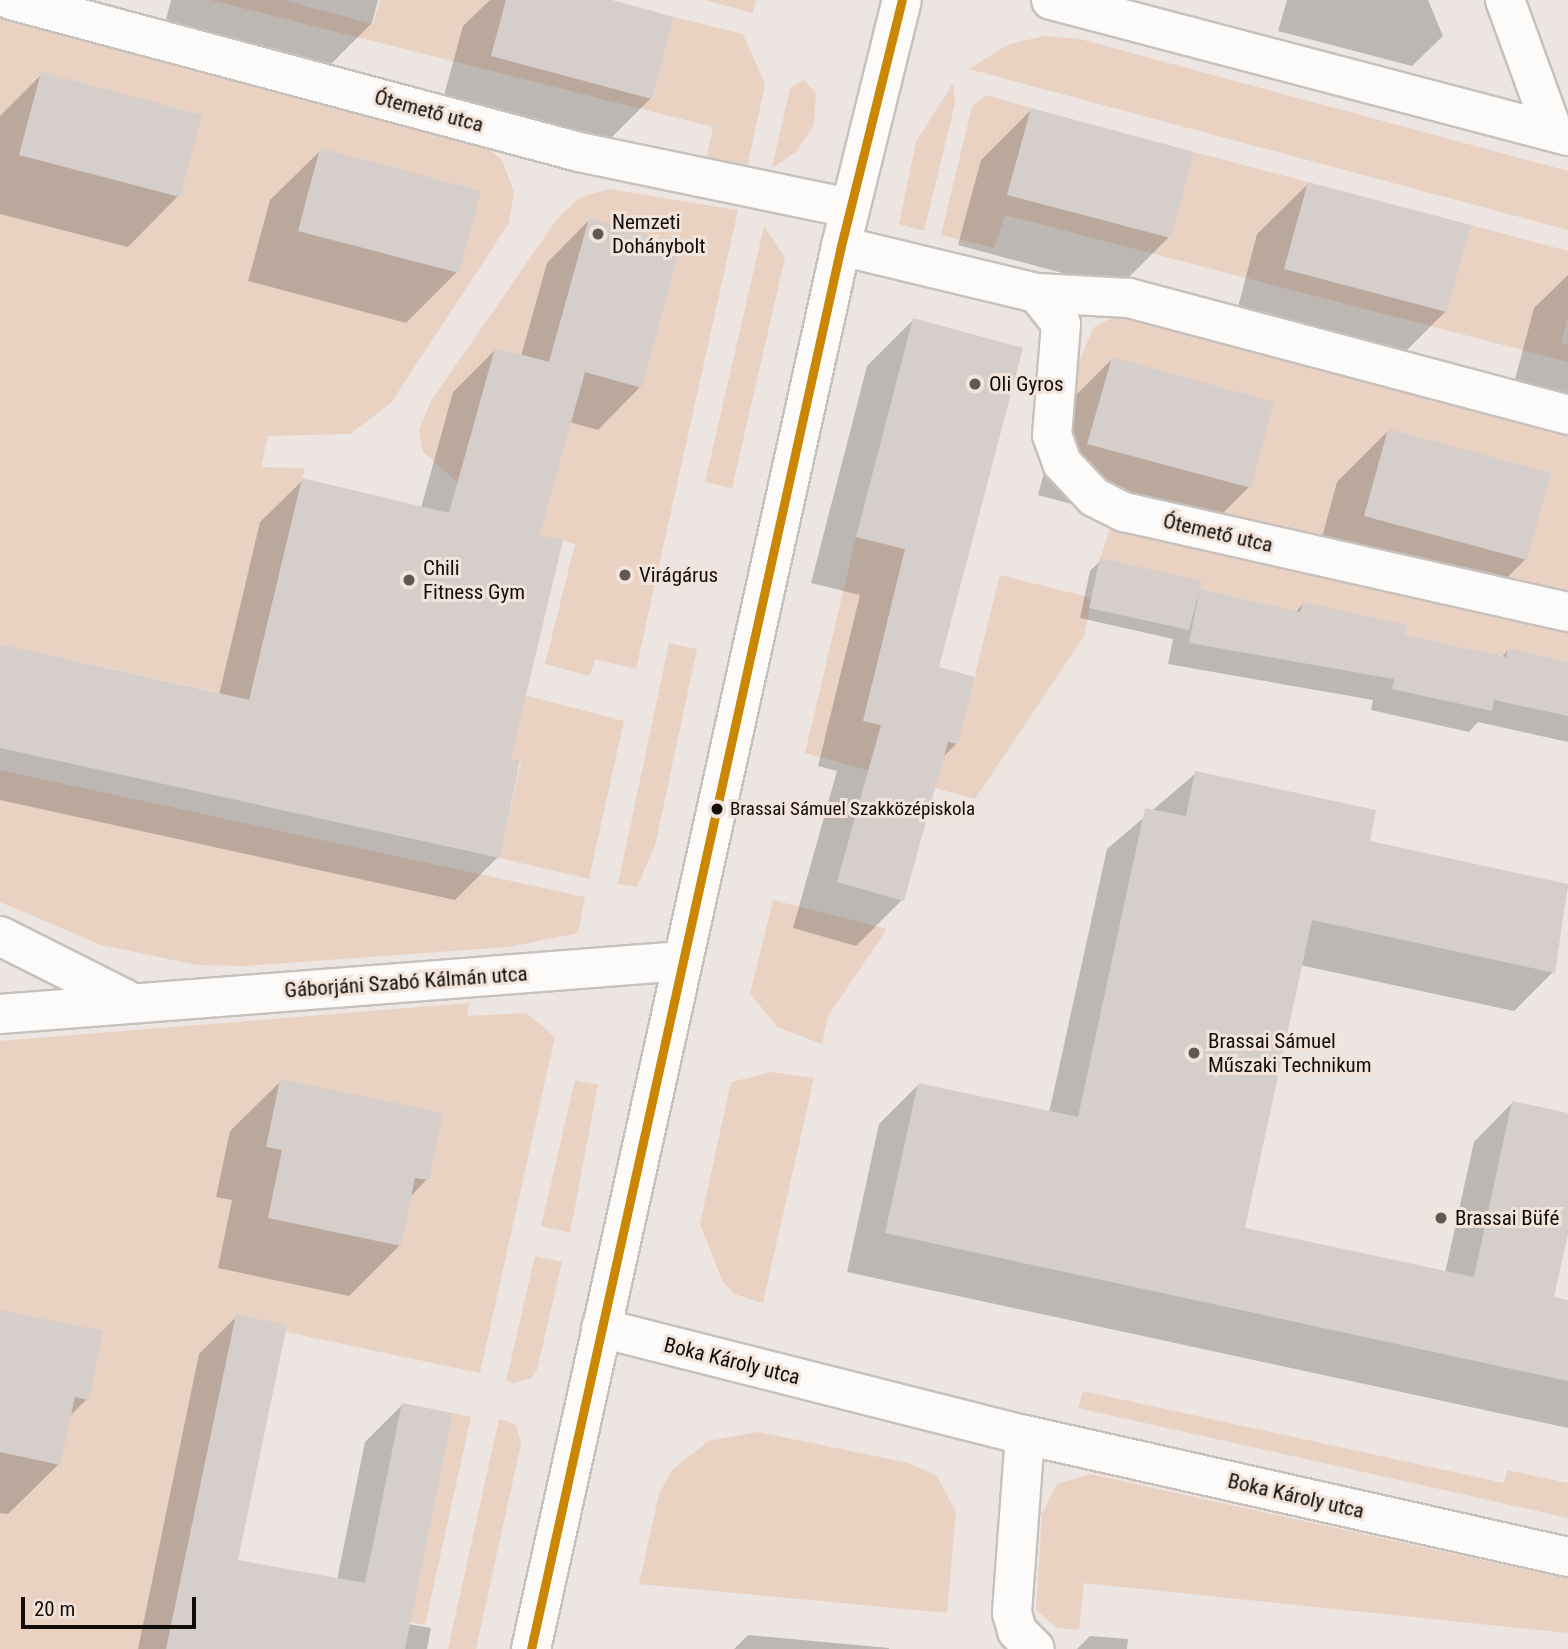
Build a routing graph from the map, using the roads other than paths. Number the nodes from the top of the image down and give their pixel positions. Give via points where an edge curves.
1 (11, 0) edge
2 (902, 0) edge
3 (1051, 0) edge
4 (1505, 0) edge
5 (1561, 134) edge
6 (849, 208) junction
7 (841, 246) junction
8 (1037, 293) junction
9 (1568, 415) edge
10 (1568, 612) edge
11 (0, 936) edge
12 (682, 961) junction
13 (130, 1001) junction
14 (0, 1014) edge
15 (601, 1328) junction
16 (1025, 1435) junction
17 (1568, 1557) edge
18 (1020, 1640) edge
19 (531, 1649) edge

1 - 6 street, Ótemető utca via 579,152
2 - 6 street
3 - 5 street
4 - 5 street
6 - 7 street
7 - 8 street
7 - 12 street
8 - 9 street via 1129,298
8 - 10 street, Ótemető utca via 1061,324 1052,435 1062,463 1094,497 1124,512
11 - 13 street
12 - 13 street, Gáborjáni Szabó Kálmán utca
12 - 15 street
13 - 14 street, Gáborjáni Szabó Kálmán utca
15 - 16 street, Boka Károly utca
15 - 19 street
16 - 17 street, Boka Károly utca
16 - 18 street

